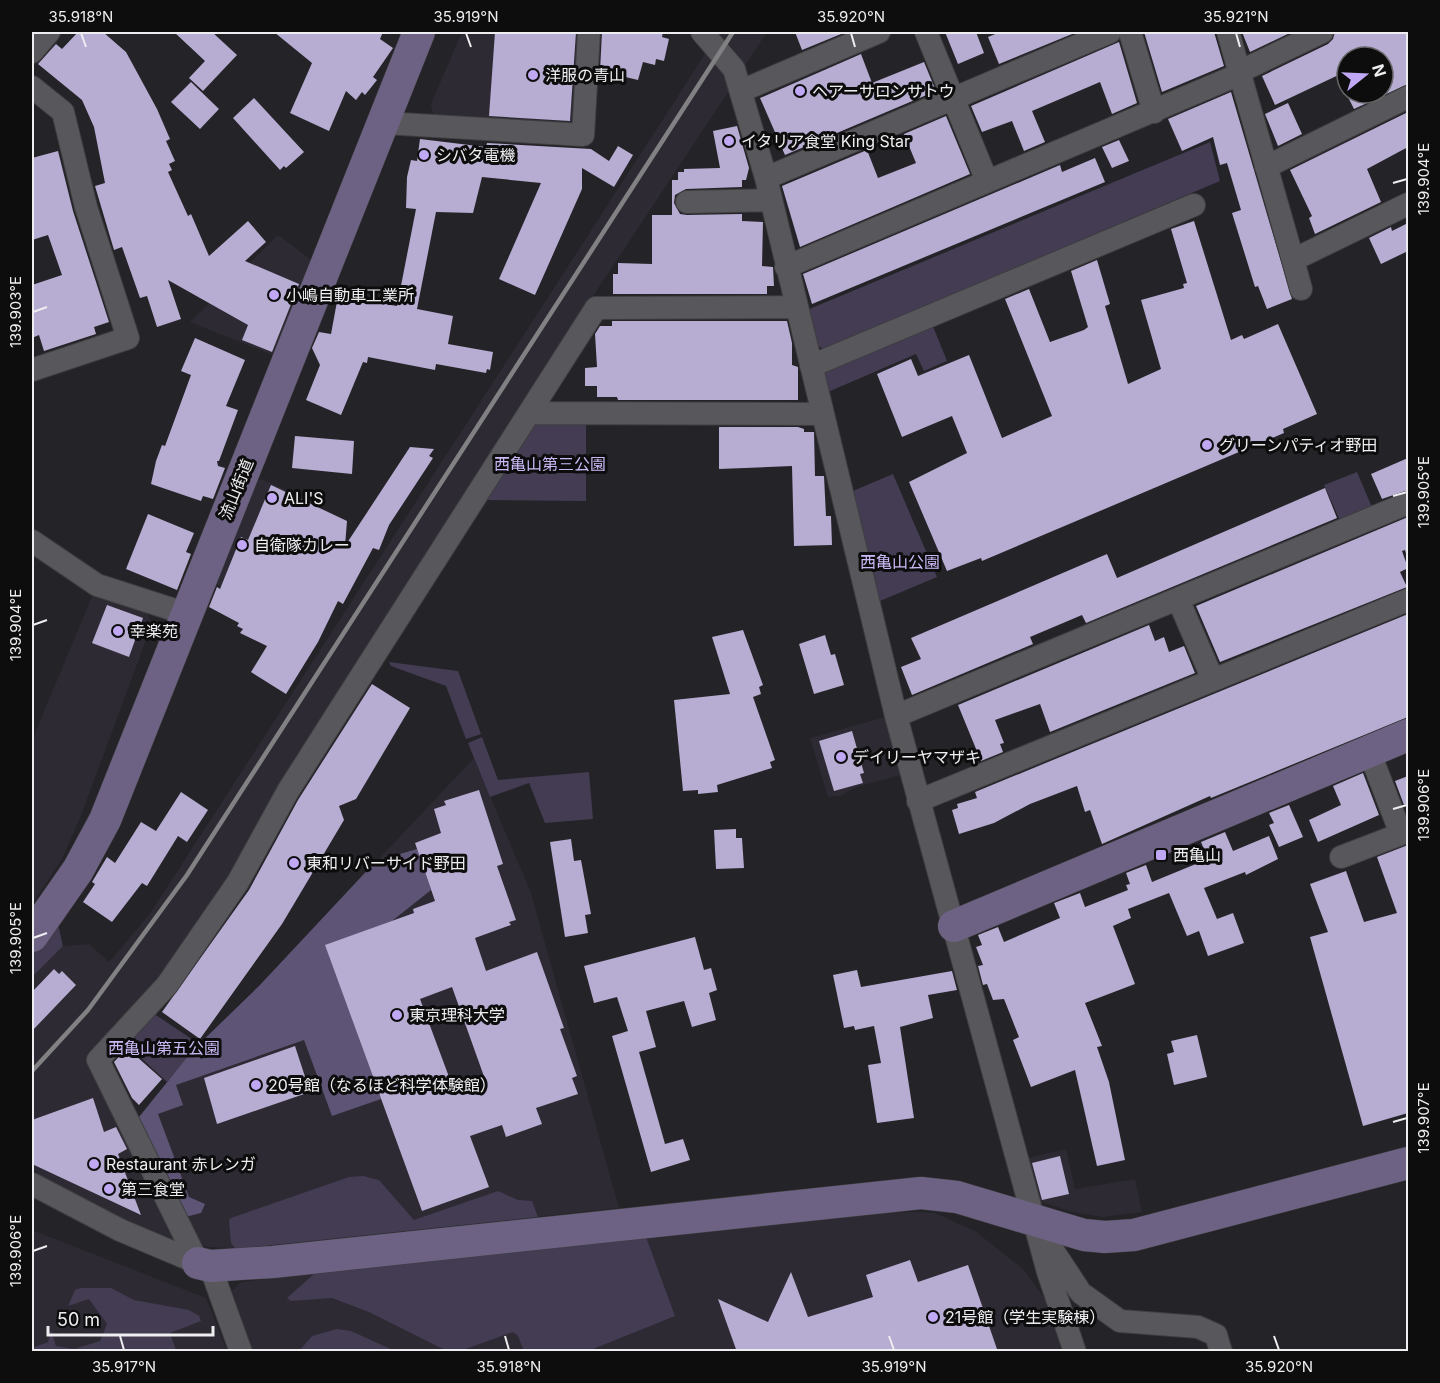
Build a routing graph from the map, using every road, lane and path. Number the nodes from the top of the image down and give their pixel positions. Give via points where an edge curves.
1 (49, 32) edge
2 (419, 32) edge
3 (590, 32) edge
4 (703, 32) edge
5 (879, 32) edge
6 (926, 32) edge
7 (1110, 32) edge
8 (1130, 32) edge
9 (1228, 32) edge
10 (1322, 32) edge
11 (32, 52) edge
12 (1240, 73) junction
13 (32, 87) edge
14 (741, 91) junction
15 (952, 97) junction
16 (1408, 97) edge
17 (1154, 112) junction
18 (384, 123) junction
19 (1266, 167) junction
20 (766, 178) junction
21 (987, 181) junction
22 (770, 200) junction
23 (687, 202) dead end
24 (1408, 204) edge
25 (1194, 205) dead end
26 (1293, 260) junction
27 (786, 267) junction
28 (1301, 289) dead end
29 (797, 307) junction
30 (811, 366) junction
31 (32, 370) edge
32 (529, 413) junction
33 (822, 414) junction
34 (1408, 503) edge
35 (32, 541) edge
36 (1178, 599) junction
37 (1408, 600) edge
38 (187, 614) junction
39 (1213, 680) junction
40 (896, 716) junction
41 (1408, 735) edge
42 (1369, 751) junction
43 (918, 801) junction
44 (1341, 857) dead end
45 (954, 926) junction
46 (32, 936) edge
47 (1408, 1163) edge
48 (32, 1184) edge
49 (1034, 1221) junction
50 (1053, 1252) dead end
51 (204, 1264) junction
52 (241, 1352) edge
53 (1075, 1352) edge
54 (1221, 1352) edge

1 - 11 street
2 - 18 street, 流山街道
3 - 18 street via 583,135
4 - 14 street via 734,69
5 - 14 street
6 - 15 street
7 - 15 street
8 - 17 street
9 - 12 street
10 - 12 street
12 - 17 street
12 - 19 street
13 - 31 street via 63,112 86,207 128,338
14 - 20 street
15 - 20 street
15 - 21 street
16 - 19 street
17 - 21 street
18 - 38 street, 流山街道
19 - 26 street
20 - 22 street
21 - 27 street
22 - 23 street
22 - 27 street
24 - 26 street
25 - 30 street
26 - 28 street
27 - 29 street
29 - 30 street
29 - 32 street via 596,308
30 - 33 street
32 - 33 street
32 - 51 street via 288,791 238,882 167,985 98,1060
33 - 40 street
34 - 36 street
35 - 38 street via 97,585
36 - 39 street
36 - 40 street
37 - 39 street
38 - 46 street, 流山街道 via 105,820 78,870
39 - 43 street
40 - 43 street
41 - 42 street
42 - 44 street via 1401,834
42 - 45 street
43 - 45 street
45 - 49 street
47 - 49 street via 1134,1235 1084,1235
48 - 51 street via 120,1230
49 - 51 street via 957,1197 921,1193 273,1262
49 - 53 street
50 - 54 street via 1081,1293 1120,1321 1198,1328 1216,1335
51 - 52 street

